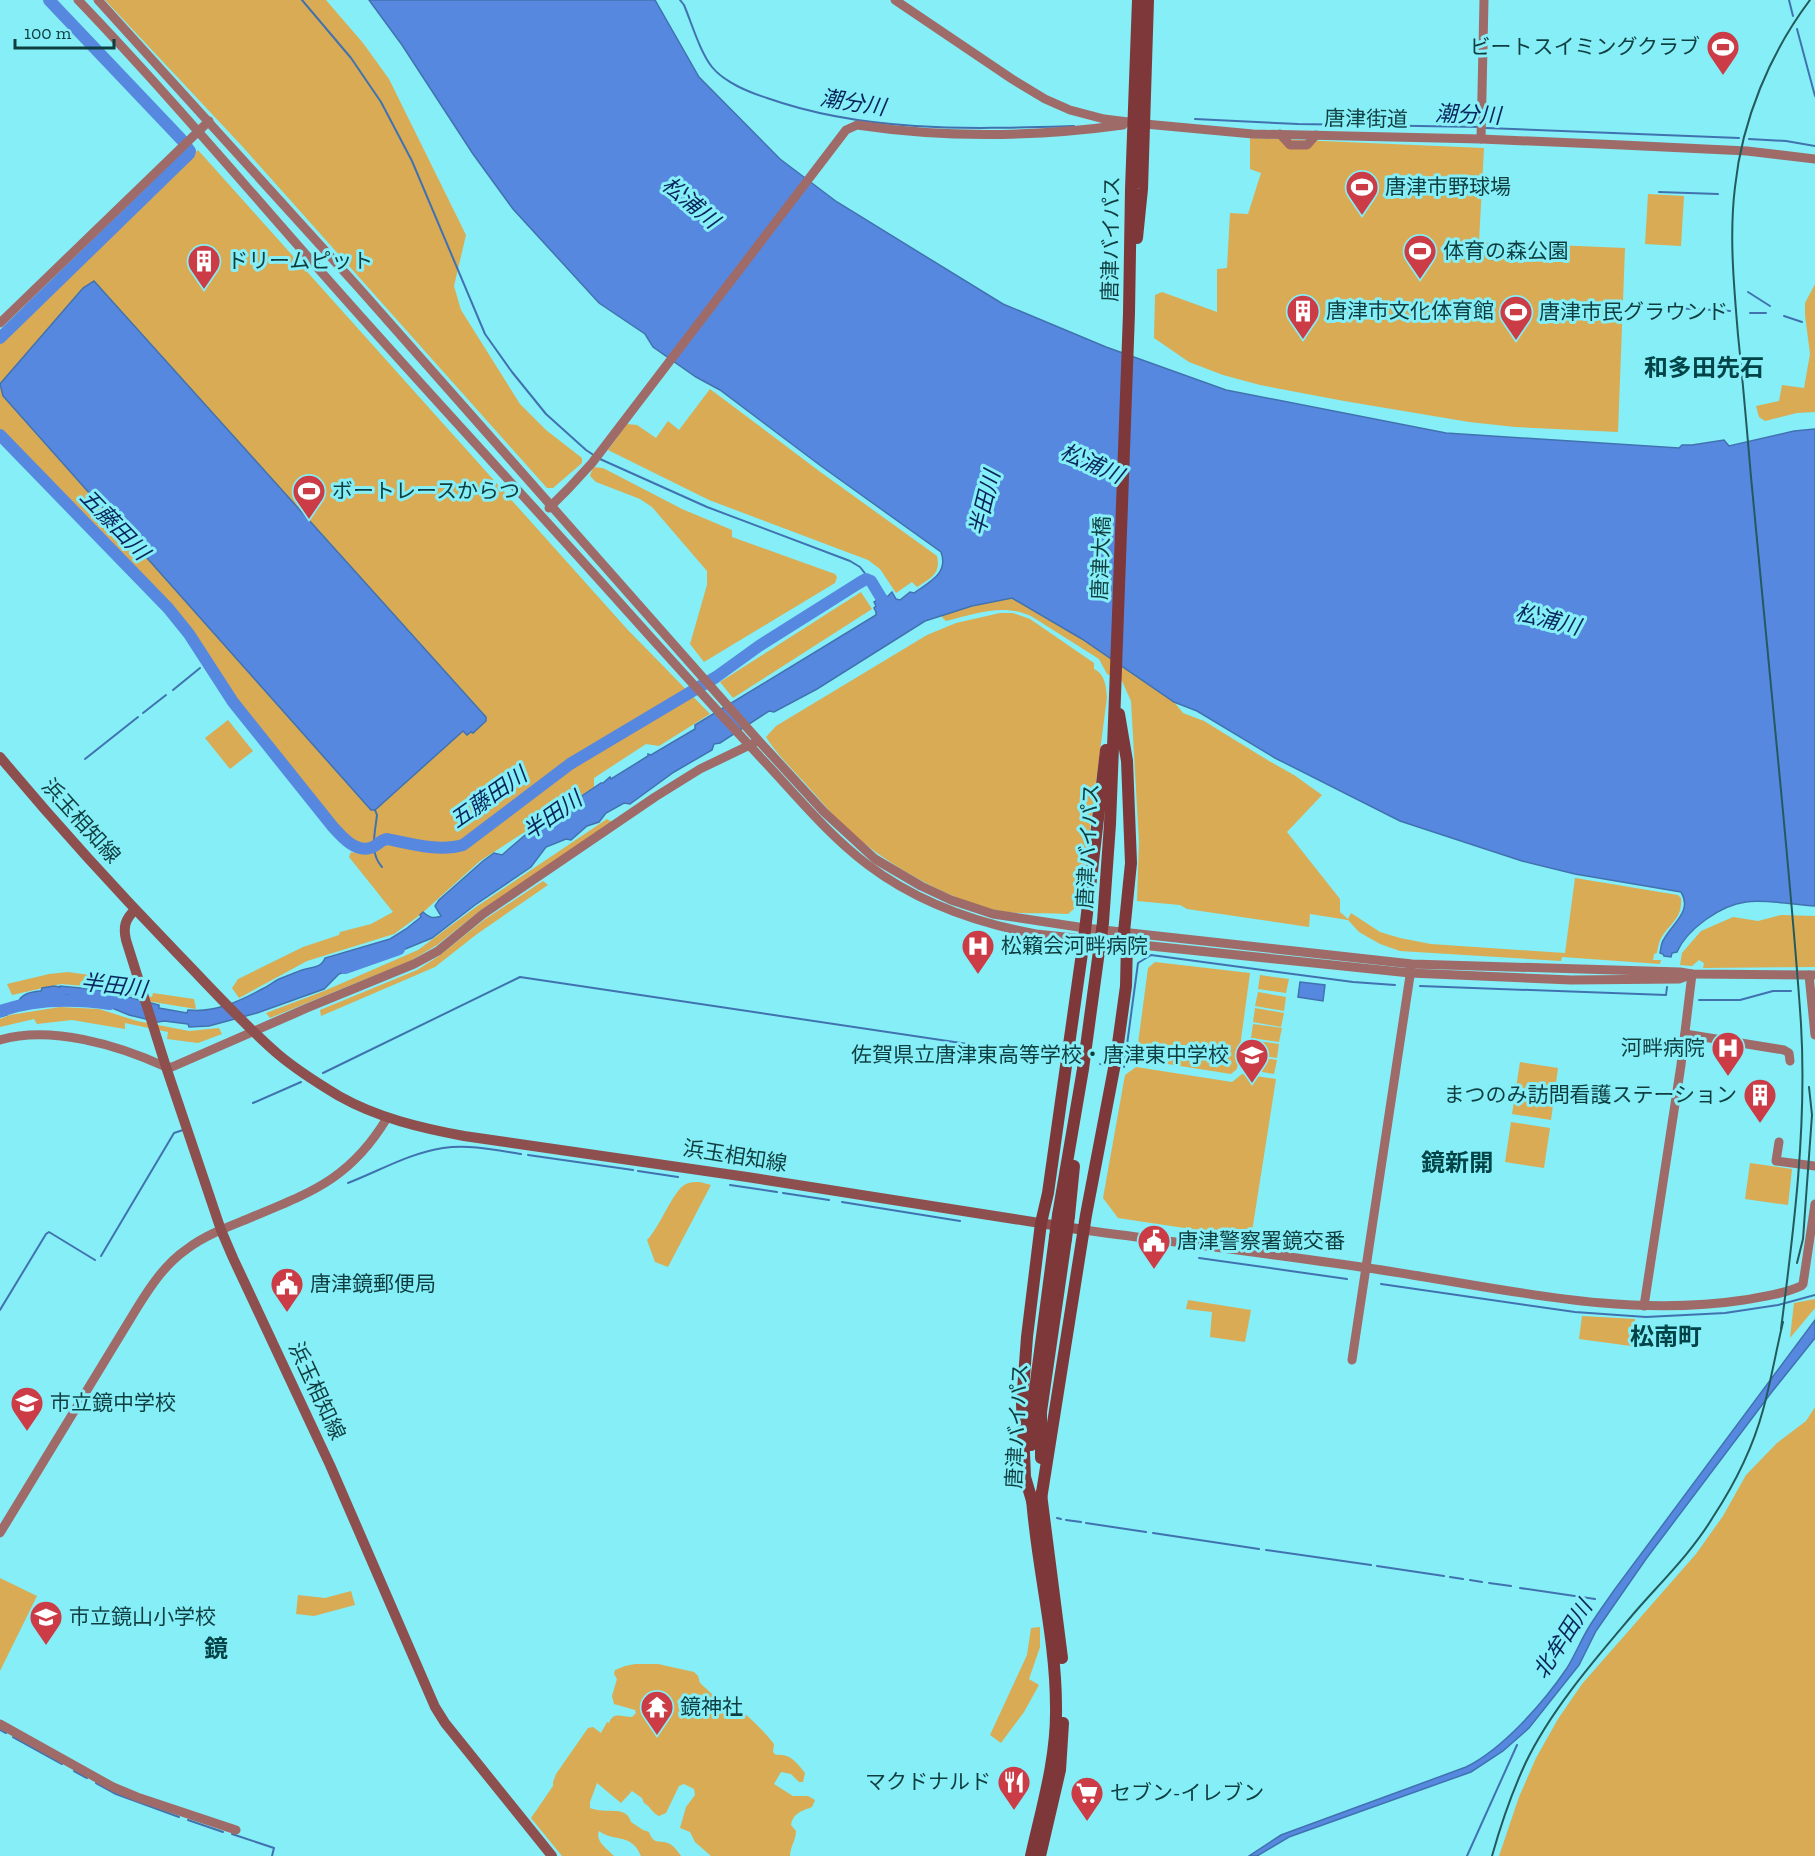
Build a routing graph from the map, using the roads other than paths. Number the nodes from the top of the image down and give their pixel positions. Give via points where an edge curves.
1 (78, 0) edge
2 (98, 0) edge
3 (895, 0) edge
4 (1138, 0) edge
5 (1149, 0) edge
6 (1484, 0) edge
7 (208, 121) junction
8 (1139, 124) junction
9 (198, 131) junction
10 (1481, 131) junction
11 (1813, 158) edge
12 (1129, 313) joint
13 (0, 323) edge
14 (552, 505) junction
15 (541, 515) junction
16 (1115, 696) junction
17 (754, 743) junction
18 (0, 757) edge
19 (135, 910) junction
20 (1085, 934) junction
21 (1125, 937) junction
22 (1411, 968) junction
23 (1692, 974) junction
24 (1812, 975) edge
25 (251, 1029) junction
26 (1685, 1034) junction
27 (1815, 1035) edge
28 (0, 1040) edge
29 (1790, 1061) dead end
30 (166, 1067) junction
31 (387, 1118) junction
32 (1779, 1142) dead end
33 (1815, 1166) edge
34 (1815, 1204) edge
35 (1041, 1223) junction
36 (222, 1230) junction
37 (1084, 1230) junction
38 (1365, 1268) junction
39 (1644, 1306) junction
40 (1352, 1360) dead end
41 (1037, 1502) junction
42 (0, 1533) edge
43 (0, 1724) edge
44 (236, 1830) dead end
45 (552, 1856) edge
46 (1031, 1856) edge
47 (1040, 1856) edge

1 - 9 street
2 - 7 street
3 - 8 street via 1045,99 1070,110
4 - 8 highway, 唐津バイパス
5 - 8 highway, 唐津バイパス
6 - 10 street
7 - 9 street
7 - 14 street
8 - 10 street, 唐津街道 via 1253,134
8 - 12 highway, 唐津バイパス via 1142,189
8 - 14 street via 1068,131 956,133 857,124 846,130 592,463
9 - 13 street
9 - 15 street
10 - 11 street, 唐津街道
12 - 16 highway, 唐津大橋
14 - 15 street
14 - 17 street via 700,673
15 - 17 street via 689,680
16 - 20 highway
16 - 21 highway via 1128,784 1131,863
16 - 41 highway, 唐津バイパス, bridge via 1103,922 1049,1322
17 - 20 street via 832,834 872,868 905,888 955,912 997,926 1036,934
17 - 25 street via 700,769 655,797 483,914 438,951
18 - 19 main road, 浜玉相知線
19 - 25 main road, 浜玉相知線
19 - 30 main road, 浜玉相知線 via 124,927 126,940
20 - 21 street
20 - 35 highway
21 - 22 street
21 - 37 highway via 1126,986 1116,1058
22 - 23 street
22 - 38 street
23 - 24 street
23 - 26 street
24 - 27 street
25 - 30 street
25 - 31 main road, 浜玉相知線 via 306,1075 341,1097
26 - 29 street via 1784,1050
26 - 39 street
28 - 30 street via 21,1035 64,1036 127,1051
30 - 36 main road, 浜玉相知線
31 - 35 main road, 浜玉相知線 via 464,1137
31 - 36 street via 363,1153 333,1180
32 - 33 street via 1776,1161
34 - 39 street via 1803,1284 1798,1288 1725,1303
35 - 37 main road, 浜玉相知線
35 - 41 highway via 1023,1404 1025,1478
36 - 42 street via 186,1249 148,1290
36 - 45 main road, 浜玉相知線 via 435,1707
37 - 38 street
37 - 41 highway
38 - 39 street via 1574,1301
38 - 40 street
41 - 46 highway, 唐津バイパス via 1056,1709 1051,1769
41 - 47 highway, 唐津バイパス via 1061,1651 1065,1708 1060,1770
43 - 44 street via 112,1787

